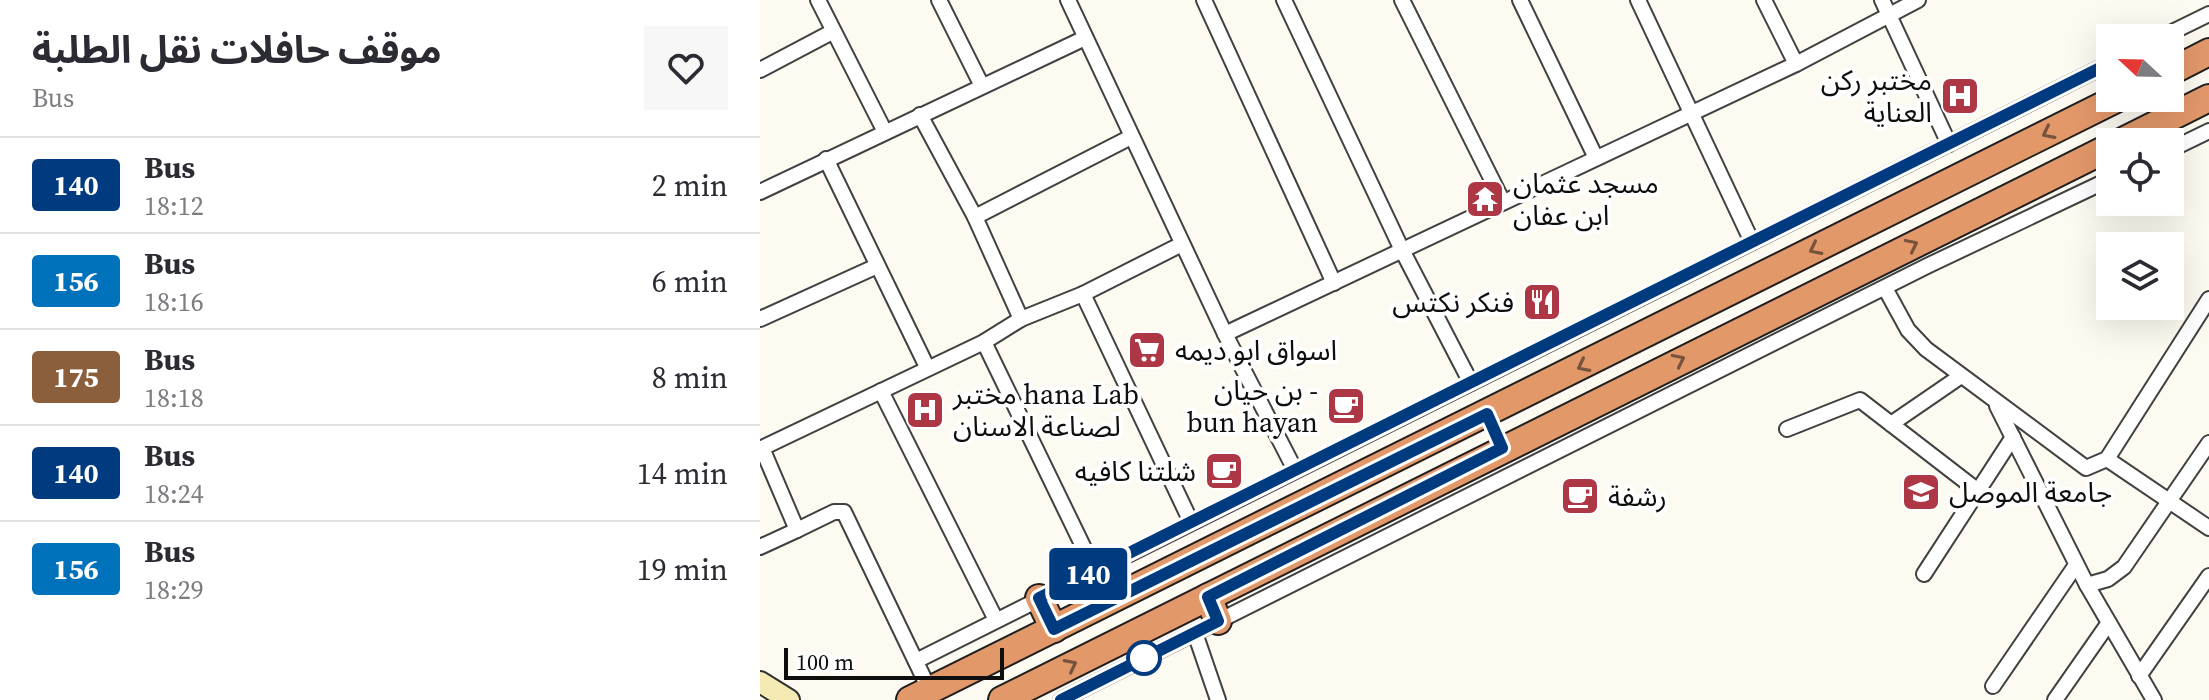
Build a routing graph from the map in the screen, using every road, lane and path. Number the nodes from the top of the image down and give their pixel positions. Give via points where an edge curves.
1 (818, 0) edge
2 (939, 0) edge
3 (1068, 0) edge
4 (1204, 0) edge
5 (1284, 0) edge
6 (1402, 0) edge
7 (1520, 0) edge
8 (1638, 0) edge
9 (1764, 0) edge
10 (1918, 0) edge
11 (1885, 7) edge
12 (2209, 14) edge
13 (2184, 26) edge
14 (832, 32) junction
15 (1085, 38) junction
16 (2209, 52) edge
17 (1796, 64) junction
18 (2184, 65) edge
19 (760, 70) edge
20 (2096, 70) edge
21 (982, 86) junction
22 (2209, 99) edge
23 (2096, 109) edge
24 (1692, 113) junction
25 (920, 115) junction
26 (2150, 128) edge
27 (2209, 131) edge
28 (885, 132) junction
29 (1131, 137) junction
30 (2184, 143) edge
31 (1949, 144) junction
32 (2096, 154) edge
33 (1596, 158) junction
34 (826, 159) junction
35 (2096, 186) edge
36 (760, 192) edge
37 (1503, 202) junction
38 (975, 217) junction
39 (1752, 242) junction
40 (1182, 244) junction
41 (1402, 250) junction
42 (877, 266) junction
43 (1334, 283) junction
44 (1885, 288) junction
45 (1083, 294) junction
46 (2209, 299) edge
47 (760, 319) edge
48 (1021, 319) junction
49 (1225, 334) junction
50 (984, 342) junction
51 (927, 367) junction
52 (1961, 376) junction
53 (1471, 383) junction
54 (881, 391) junction
55 (1995, 402) junction
56 (1487, 414) junction
57 (1891, 424) junction
58 (1787, 429) dead end
59 (2013, 437) junction
60 (2209, 443) edge
61 (1502, 448) junction
62 (761, 449) edge
63 (2107, 459) junction
64 (1295, 470) junction
65 (1978, 491) junction
66 (2171, 503) junction
67 (1191, 522) junction
68 (2209, 528) edge
69 (797, 530) junction
70 (760, 547) edge
71 (2076, 565) junction
72 (1095, 571) junction
73 (1924, 574) dead end
74 (2209, 576) edge
75 (2087, 585) junction
76 (1208, 597) junction
77 (1039, 598) junction
78 (996, 620) junction
79 (2108, 624) junction
80 (1207, 627) junction
81 (1054, 629) junction
82 (916, 661) junction
83 (760, 682) edge
84 (1993, 686) dead end
85 (2140, 688) edge
86 (920, 695) edge
87 (789, 700) edge
88 (1002, 700) edge
89 (1061, 700) edge
90 (1218, 700) edge
91 (2055, 700) edge
92 (2154, 700) edge

1 - 14 street
2 - 21 street
3 - 15 street
4 - 43 street
5 - 41 street
6 - 37 street
7 - 33 street
8 - 24 street
9 - 17 street
10 - 11 street
11 - 17 street
11 - 31 street
12 - 13 street
14 - 19 street
14 - 28 street
15 - 21 street
15 - 29 street
16 - 18 highway
17 - 24 street
20 - 31 street
21 - 25 street
22 - 26 highway
23 -> 56 highway
24 - 33 street
24 - 39 street
25 - 28 street
25 - 38 street
27 - 30 street
28 - 34 street
29 - 38 street
29 - 40 street
31 - 39 street
61 -> 32 highway
33 - 37 street
34 - 36 street
34 - 42 street
35 - 44 street
37 - 41 street
38 - 48 street
39 - 53 street
40 - 45 street
40 - 49 street
41 - 43 street
41 - 53 street
42 - 47 street
42 - 51 street
43 - 49 street
44 - 52 street via 1914,337
44 - 80 street
45 - 48 street
45 - 67 street
46 - 63 street
48 - 50 street
49 - 64 street
50 - 51 street
50 - 72 street
51 - 54 street
52 - 55 street
52 - 57 street
53 - 64 street
54 - 62 street
54 - 78 street
55 - 59 street
55 - 63 street via 2086,468
56 - 61 highway
56 - 81 highway
57 - 58 street via 1860,400
57 - 65 street
59 - 65 street
59 - 71 street
60 - 66 street
61 - 76 highway
62 - 69 street
63 - 66 street
64 - 67 street
65 - 73 street
66 - 68 street
66 - 75 street via 2124,567
67 - 72 street
69 - 70 street
69 - 82 street via 844,512
71 - 75 street
71 - 84 street
72 - 77 street
74 - 85 street
75 - 79 street
76 - 80 highway
88 -> 76 highway
77 - 78 street
77 - 81 highway
78 - 82 street
79 - 85 street
79 - 91 street
80 - 89 street
80 - 90 street
81 - 86 highway
82 - 86 street
83 - 87 main road
85 - 92 street

